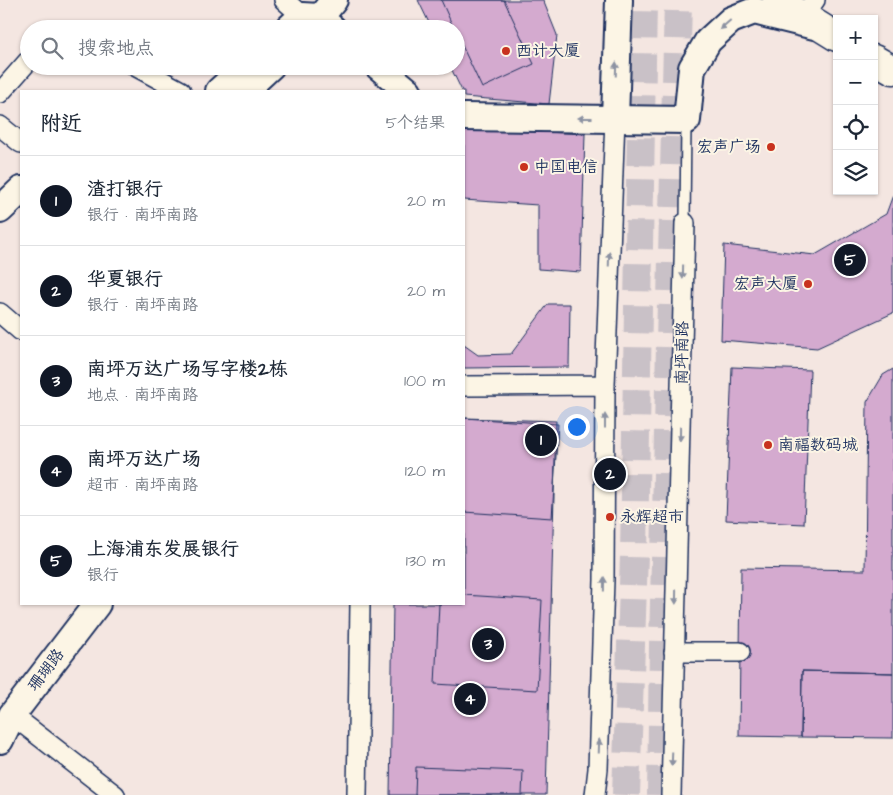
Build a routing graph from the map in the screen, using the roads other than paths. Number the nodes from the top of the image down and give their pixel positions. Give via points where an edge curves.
1 (619, 0) edge
2 (777, 0) edge
3 (812, 16) edge
4 (876, 60) edge
5 (20, 70) edge
6 (893, 70) edge
7 (152, 75) edge
8 (236, 75) edge
9 (261, 75) edge
10 (389, 75) edge
11 (179, 90) edge
12 (220, 90) edge
13 (245, 90) edge
14 (407, 90) edge
15 (0, 93) edge
16 (465, 117) edge
17 (615, 118) junction
18 (686, 120) junction
19 (0, 126) edge
20 (20, 142) edge
21 (20, 191) edge
22 (0, 210) edge
23 (684, 223) joint
24 (0, 313) edge
25 (20, 330) edge
26 (605, 385) junction
27 (465, 386) edge
28 (96, 605) edge
29 (360, 605) edge
30 (674, 652) junction
31 (740, 652) dead end
32 (6, 720) edge
33 (0, 740) edge
34 (115, 795) edge
35 (357, 795) edge
36 (595, 795) edge
37 (670, 795) edge

17 -> 1 street
2 - 3 main road
3 -> 18 street, 南坪南路 via 754,12 731,20 708,41 692,68
4 - 6 main road
5 - 15 street
7 - 11 street
8 - 12 street
9 - 13 street
10 - 14 street
17 -> 16 street
17 - 18 street
26 -> 17 street
18 - 23 lane, 南坪南路
19 - 20 street
21 - 22 street
23 -> 30 street, 南坪南路
24 - 25 street
26 - 27 street
36 -> 26 street via 604,580
28 - 32 street, 珊瑚路
29 - 35 street
30 - 31 street
30 -> 37 street, 南坪南路
32 - 33 street, 珊瑚路
32 - 34 street

